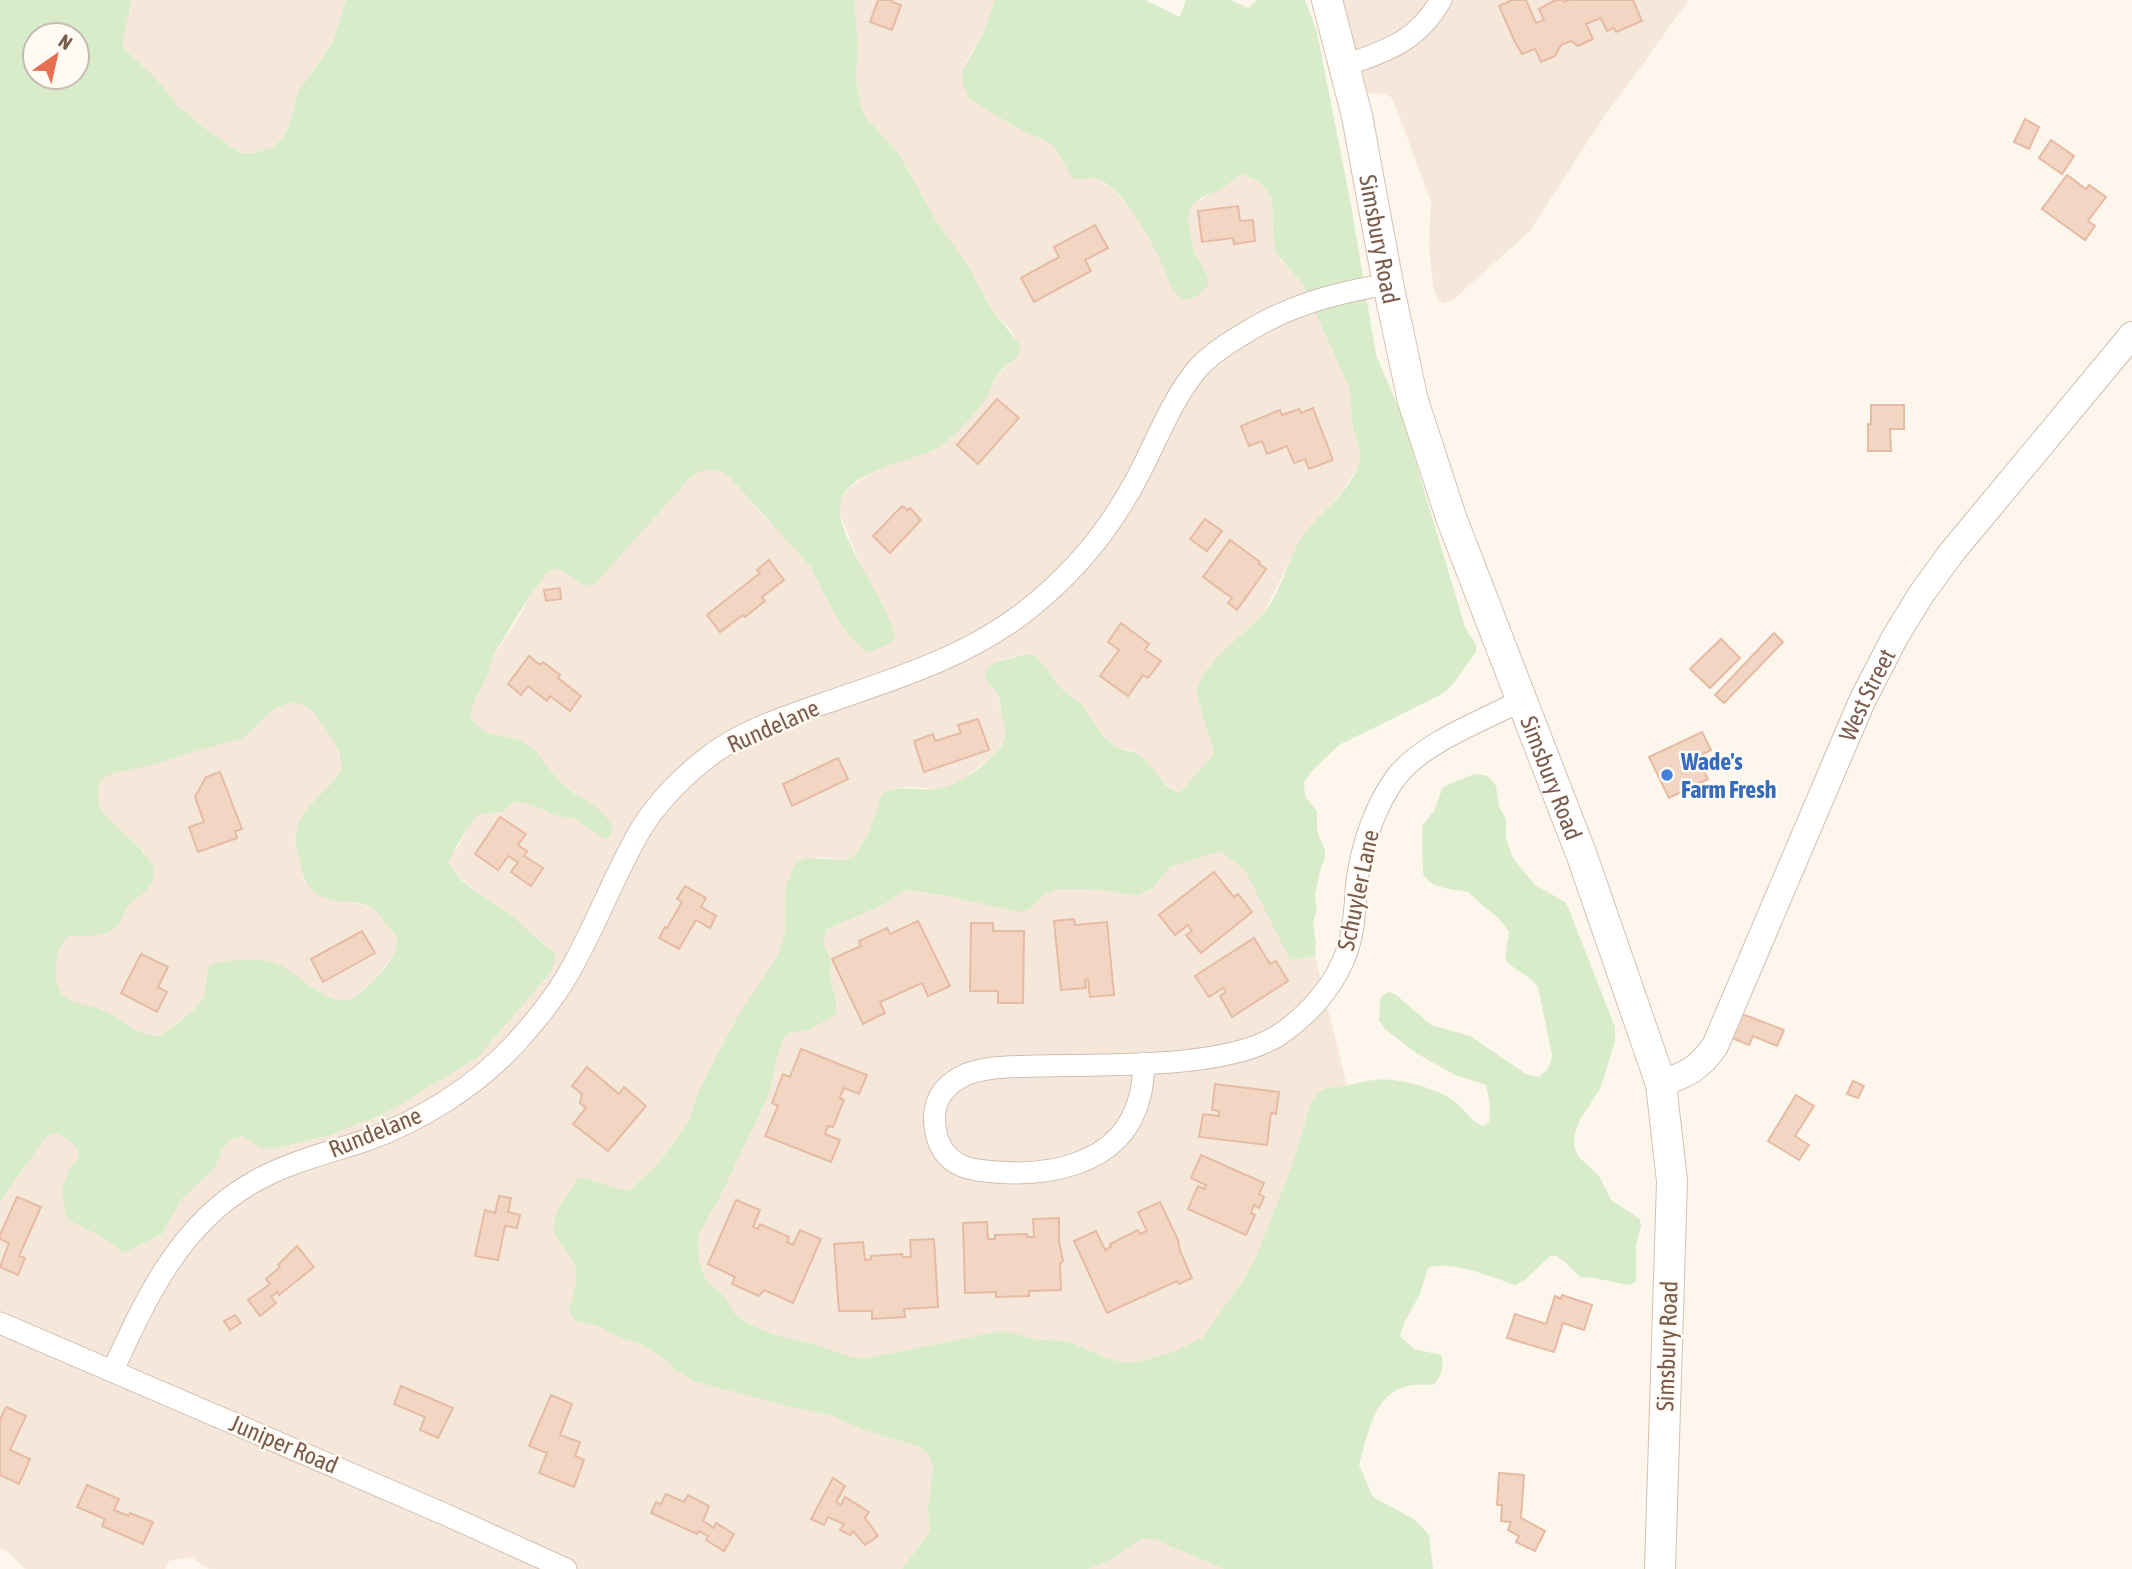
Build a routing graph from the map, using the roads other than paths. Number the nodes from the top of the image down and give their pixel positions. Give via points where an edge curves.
1 (1327, 0) edge
2 (1441, 0) edge
3 (1344, 66) junction
4 (1388, 284) junction
5 (2132, 335) edge
6 (1522, 701) junction
7 (1144, 1063) junction
8 (1661, 1084) junction
9 (0, 1323) edge
10 (113, 1370) junction
11 (566, 1569) edge
12 (1660, 1569) edge

1 - 3 main road, Simsbury Road
2 - 3 street via 1402,43
3 - 4 main road, Simsbury Road
4 - 6 main road, Simsbury Road via 1413,401 1452,520
4 - 10 street, Rundelane via 1303,304 1266,319 1218,350 1181,393 1122,505 1093,547 1028,610 984,641 942,661 776,720 699,764 639,831 566,978 513,1046 465,1087 410,1121 305,1159 252,1183 219,1206 164,1268
5 - 8 street, West Street via 1922,593 1862,701 1715,1046 1702,1065
6 - 7 street, Schuyler Lane via 1434,746 1398,776 1369,831 1348,951 1332,982 1310,1009 1279,1034 1253,1047 1199,1059
6 - 8 main road, Simsbury Road via 1582,856
7 - 7 street, Schuyler Lane via 969,1074 948,1086 936,1103 933,1115 941,1149 966,1168 995,1172 1048,1170 1091,1158 1118,1140 1132,1118 1141,1095
8 - 12 main road, Simsbury Road via 1672,1181
9 - 10 street, Juniper Road
10 - 11 street, Juniper Road

